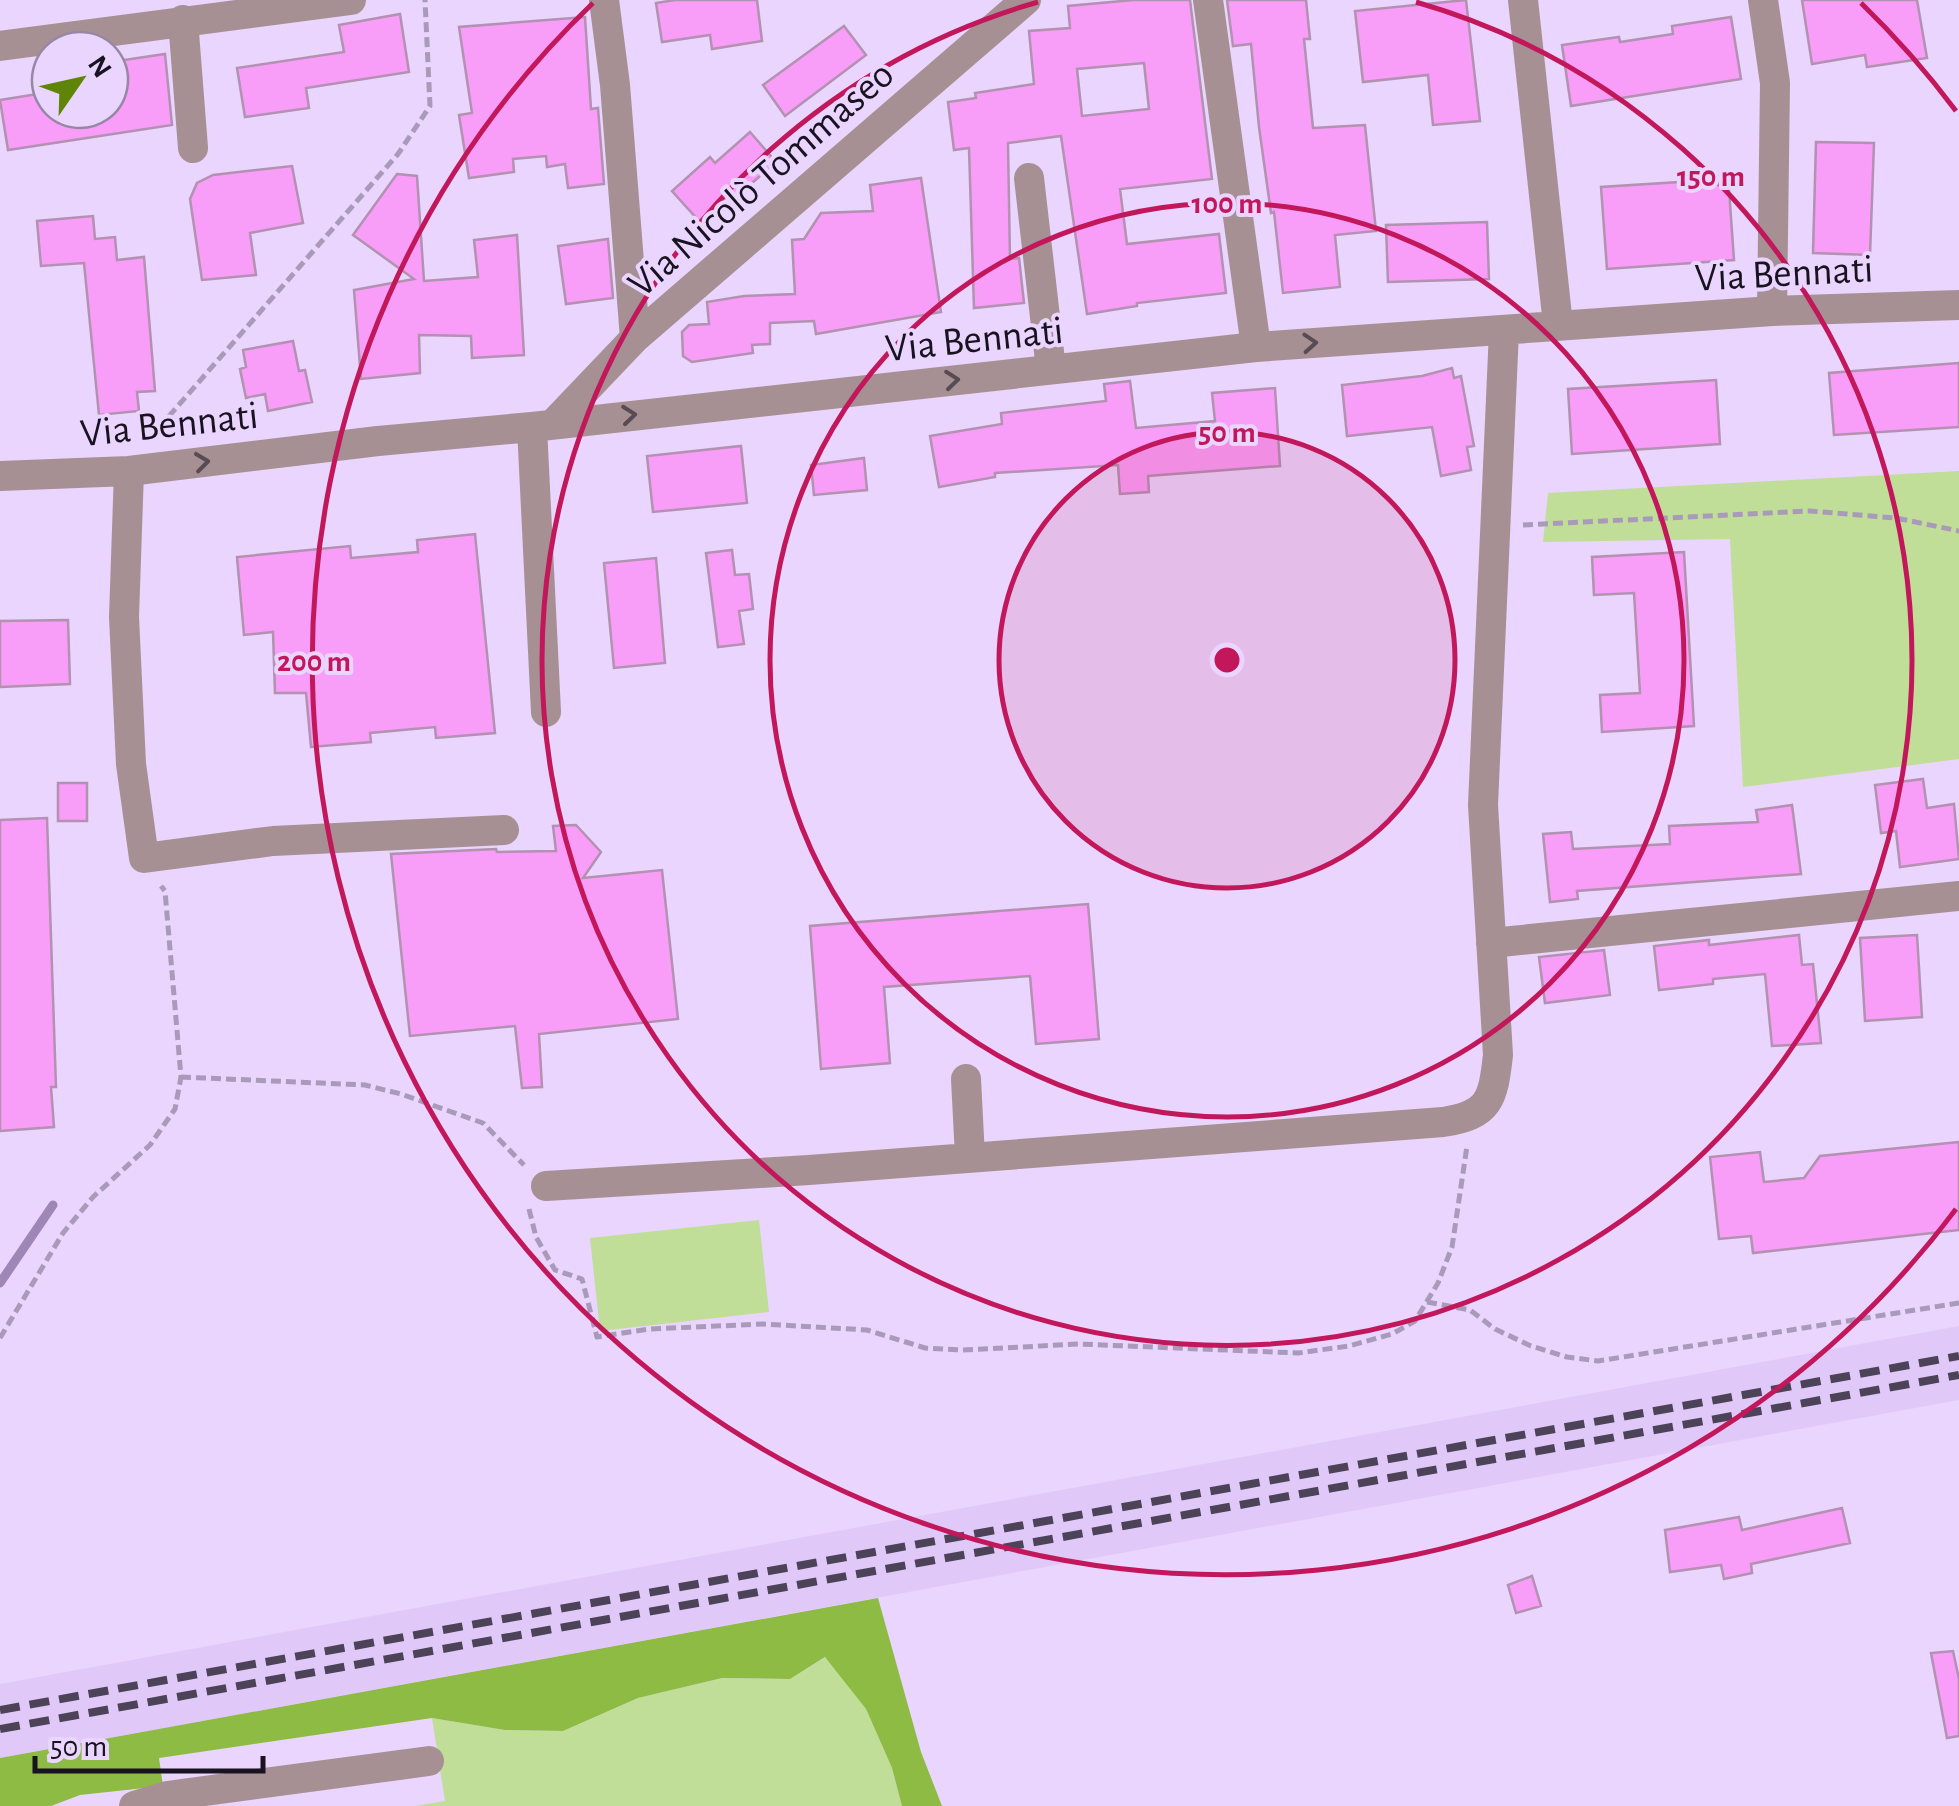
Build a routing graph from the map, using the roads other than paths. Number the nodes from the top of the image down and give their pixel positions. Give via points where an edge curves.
1 (351, 0) edge
2 (604, 0) edge
3 (1026, 0) edge
4 (1208, 0) edge
5 (1524, 0) edge
6 (1763, 0) edge
7 (183, 20) junction
8 (0, 46) edge
9 (192, 148) dead end
10 (1029, 178) dead end
11 (1959, 305) edge
12 (1772, 311) junction
13 (1558, 324) junction
14 (1504, 331) junction
15 (635, 338) junction
16 (1256, 347) junction
17 (1051, 370) junction
18 (542, 426) junction
19 (129, 471) junction
20 (0, 476) edge
21 (546, 712) dead end
22 (504, 830) dead end
23 (1959, 896) edge
24 (1491, 943) junction
25 (966, 1079) dead end
26 (970, 1158) junction
27 (530, 1182) road end
28 (429, 1760) dead end
29 (134, 1806) edge

1 - 7 street
2 - 15 street
3 - 15 street, Via Nicolò Tommaseo
4 - 16 street
5 - 13 street
6 - 12 street via 1775,83
7 - 8 street
7 - 9 street
10 - 17 street
11 - 12 street, Via Bennati
12 - 13 street, Via Bennati
13 - 14 street, Via Bennati
16 -> 14 street, Via Bennati
14 - 24 street via 1482,805
15 - 18 street, Via Nicolò Tommaseo
16 - 17 street, Via Bennati
18 -> 17 street, Via Bennati
19 -> 18 street, Via Bennati
18 - 21 street
19 - 20 street, Via Bennati
19 - 22 street via 124,617 131,764 144,858 273,841
23 - 24 street
24 - 26 street via 1495,1085 1468,1118
25 - 26 street
26 - 27 street
28 - 29 street

